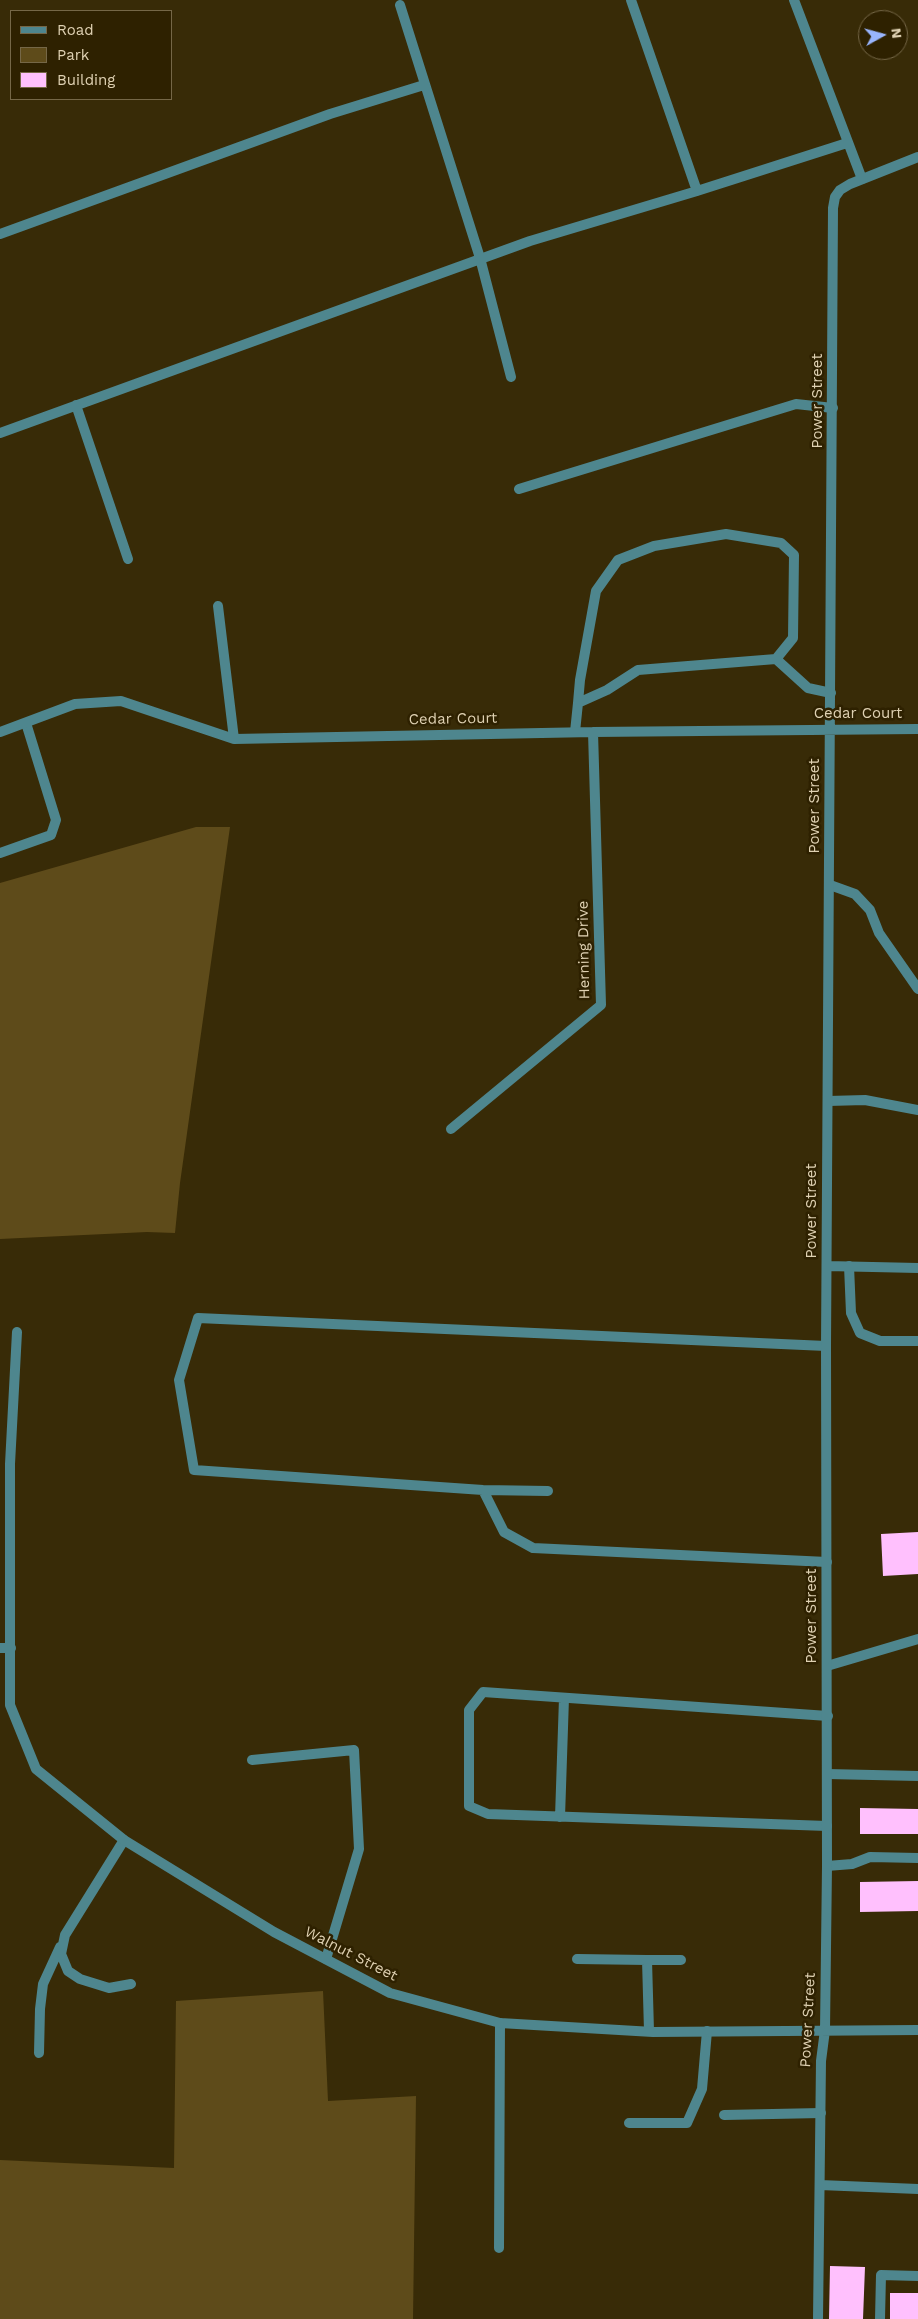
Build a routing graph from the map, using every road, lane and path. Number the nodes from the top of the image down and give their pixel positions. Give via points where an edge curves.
1 (631, 0) edge
2 (794, 0) edge
3 (400, 4) dead end
4 (424, 85) junction
5 (847, 143) junction
6 (918, 157) edge
7 (862, 179) junction
8 (697, 191) junction
9 (0, 234) edge
10 (480, 258) junction
11 (511, 377) dead end
12 (76, 405) junction
13 (833, 408) junction
14 (0, 434) edge
15 (519, 489) dead end
16 (128, 559) dead end
17 (218, 606) dead end
18 (776, 659) junction
19 (831, 693) junction
20 (578, 703) junction
21 (26, 723) junction
22 (831, 729) junction
23 (918, 729) edge
24 (0, 732) edge
25 (575, 732) junction
26 (593, 732) junction
27 (234, 739) junction
28 (0, 853) edge
29 (830, 885) junction
30 (918, 989) edge
31 (828, 1101) junction
32 (918, 1110) edge
33 (451, 1129) dead end
34 (827, 1266) junction
35 (849, 1266) junction
36 (918, 1268) edge
37 (17, 1332) dead end
38 (918, 1341) edge
39 (826, 1346) junction
40 (484, 1490) junction
41 (548, 1491) dead end
42 (827, 1562) junction
43 (918, 1639) edge
44 (0, 1648) edge
45 (11, 1648) junction
46 (827, 1666) junction
47 (564, 1698) junction
48 (828, 1716) junction
49 (252, 1760) dead end
50 (827, 1774) junction
51 (918, 1776) edge
52 (560, 1817) junction
53 (827, 1826) junction
54 (124, 1840) junction
55 (918, 1858) edge
56 (827, 1866) junction
57 (65, 1936) junction
58 (326, 1959) junction
59 (577, 1960) dead end
60 (647, 1960) junction
61 (681, 1960) dead end
62 (131, 1984) dead end
63 (500, 2023) junction
64 (825, 2030) junction
65 (918, 2030) edge
66 (649, 2031) junction
67 (706, 2031) junction
68 (39, 2052) dead end
69 (820, 2113) junction
70 (724, 2115) dead end
71 (629, 2123) dead end
72 (820, 2185) junction
73 (918, 2189) edge
74 (499, 2248) dead end
75 (918, 2276) edge
76 (818, 2319) edge
77 (880, 2319) edge

1 - 8 street
2 - 5 street
3 - 4 street
4 - 9 street via 330,114
4 - 10 street
5 - 7 street
5 - 8 street
6 - 7 street, Power Street
7 - 13 street, Power Street via 840,190 833,208
8 - 10 street
10 - 11 street
10 - 12 street
12 - 14 street
12 - 16 street
13 - 15 street via 796,404
13 - 19 street, Power Street
17 - 27 street
18 - 19 street via 808,688
18 - 20 street via 638,670 607,690
18 - 20 street via 793,638 794,555 781,543 726,534 654,546 618,560 596,591
19 - 22 street, Power Street
20 - 25 street
21 - 24 street, Cedar Court
21 - 27 street, Cedar Court via 75,704 121,701
21 - 28 street via 56,820 51,835
22 - 23 street, Cedar Court
22 - 26 street, Cedar Court
22 - 29 street, Power Street
25 - 26 street, Cedar Court
25 - 27 street, Cedar Court
26 - 33 street, Herning Drive via 602,1005
29 - 30 street via 855,894 870,910 879,933
29 - 31 street, Power Street
31 - 32 street via 864,1100
31 - 34 street, Power Street
34 - 35 street
34 - 39 street, Power Street
35 - 36 street
35 - 38 street via 851,1313 860,1333 880,1341
37 - 45 street, Walnut Street via 10,1464
39 - 40 street via 198,1318 179,1380 194,1470
39 - 42 street, Power Street
40 - 41 street
40 - 42 street via 504,1532 533,1548
42 - 46 street, Power Street
43 - 46 street
44 - 45 street
45 - 54 street, Walnut Street via 10,1705 36,1770
46 - 48 street, Power Street
47 - 48 street
47 - 52 street
47 - 52 street via 483,1692 469,1710 469,1806 488,1814
48 - 50 street, Power Street
49 - 58 street via 354,1750 358,1849
50 - 51 street
50 - 53 street, Power Street
52 - 53 street
53 - 56 street, Power Street
54 - 57 street
54 - 58 street, Walnut Street via 274,1932
55 - 56 street via 870,1858 852,1864
56 - 64 street, Power Street
57 - 62 street via 60,1954 68,1971 80,1979 109,1988
57 - 68 street via 43,1984
58 - 63 street, Walnut Street via 390,1993
59 - 60 street
60 - 61 street
60 - 66 street
63 - 66 street, Walnut Street
63 - 74 street
64 - 65 street, Walnut Street
64 - 67 street, Walnut Street
64 - 69 street, Power Street
66 - 67 street, Walnut Street
67 - 71 street via 702,2089 687,2123
69 - 70 street
69 - 72 street, Power Street
72 - 73 street
72 - 76 street, Power Street
75 - 77 street via 881,2275

